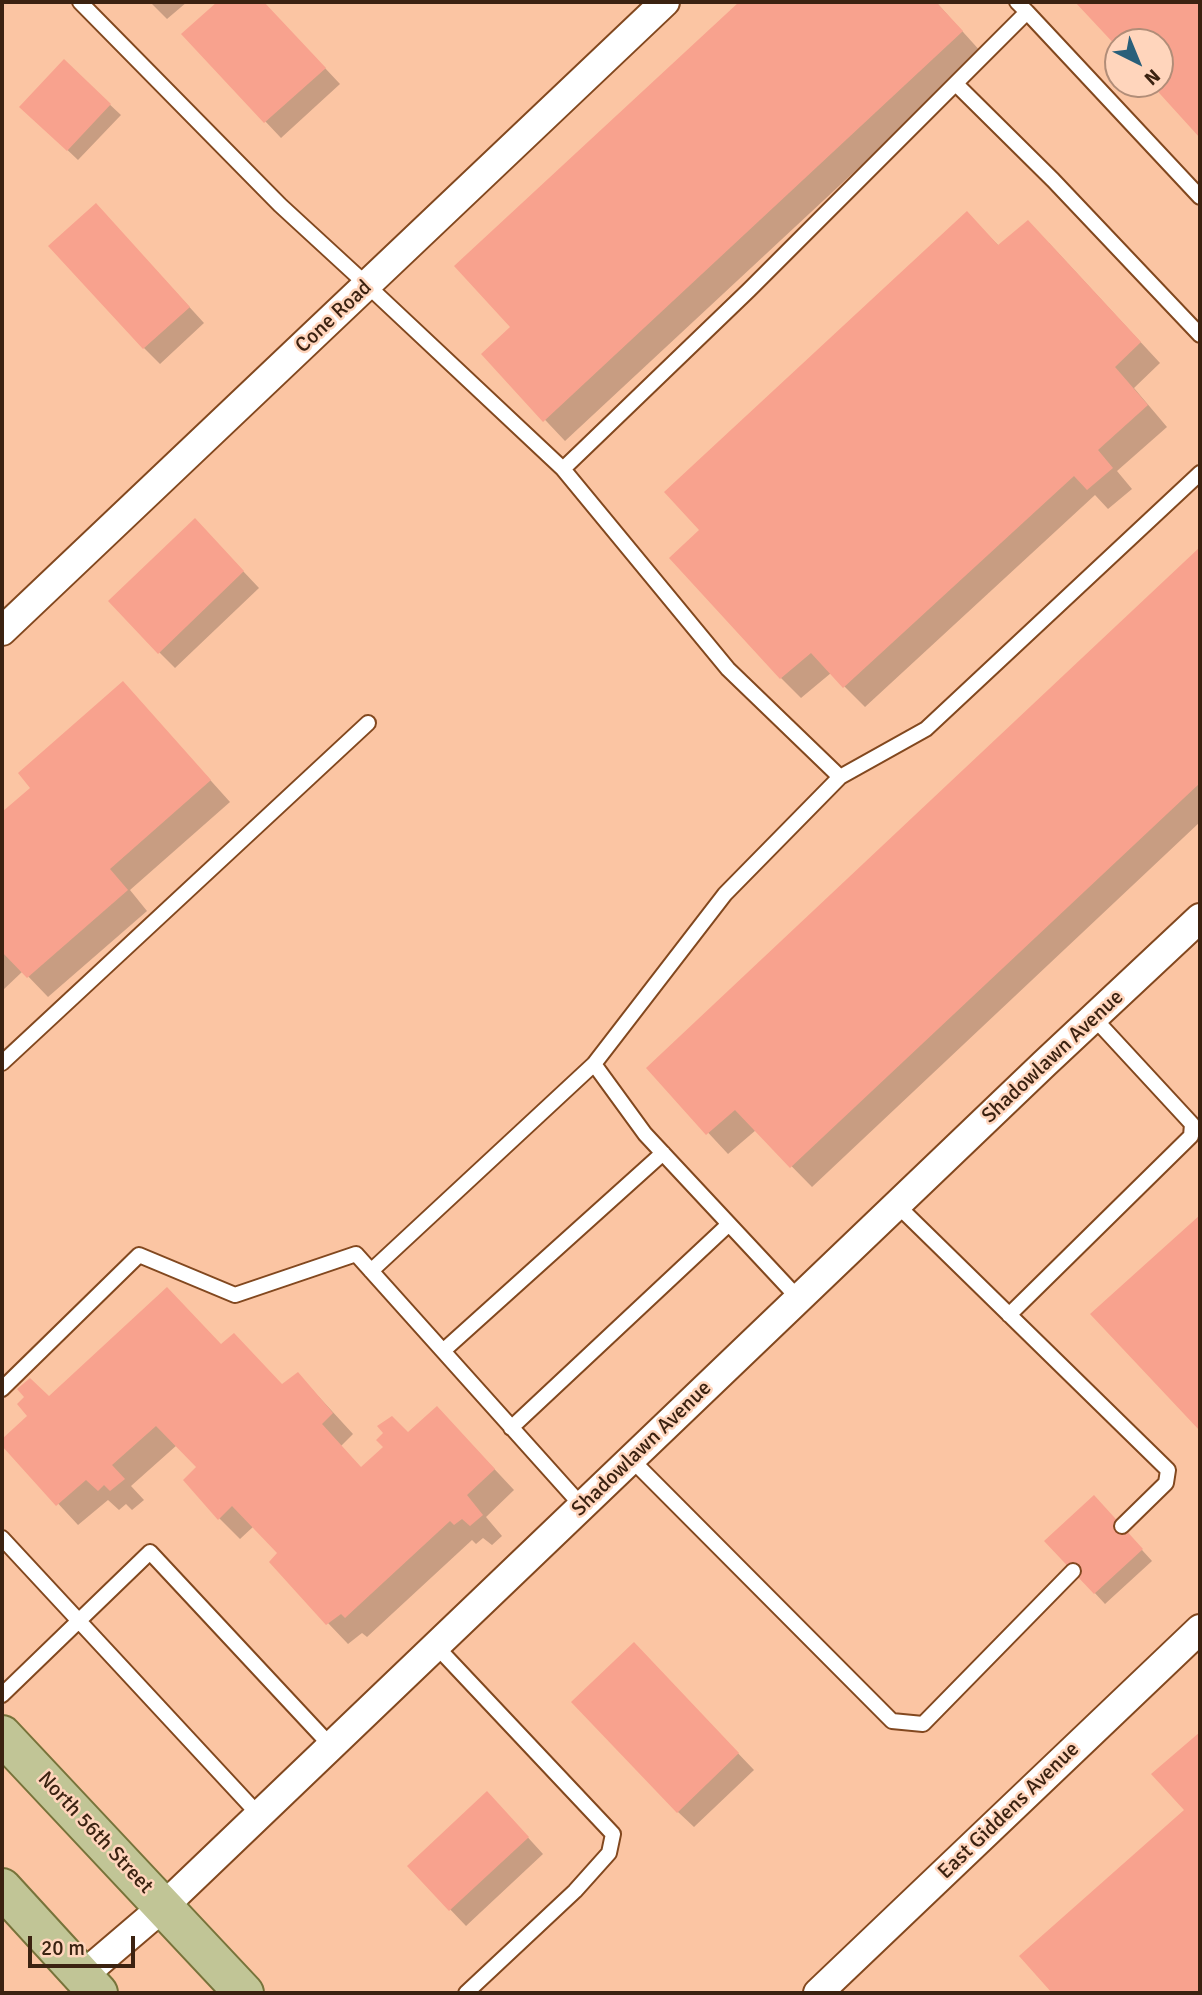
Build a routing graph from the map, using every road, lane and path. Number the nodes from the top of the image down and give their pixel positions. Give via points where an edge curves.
1 (80, 2) edge
2 (665, 2) edge
3 (1022, 7) edge
4 (956, 84) junction
5 (1200, 197) edge
6 (368, 285) junction
7 (1200, 335) edge
8 (563, 469) junction
9 (1200, 472) edge
10 (2, 631) edge
11 (368, 723) dead end
12 (840, 777) junction
13 (1200, 918) edge
14 (1094, 1018) junction
15 (2, 1063) edge
16 (594, 1064) junction
17 (663, 1153) junction
18 (897, 1205) junction
19 (729, 1224) junction
20 (371, 1271) junction
21 (799, 1299) junction
22 (1009, 1315) junction
23 (443, 1351) junction
24 (2, 1388) edge
25 (512, 1428) junction
26 (631, 1459) junction
27 (582, 1506) junction
28 (1122, 1526) dead end
29 (2, 1538) edge
30 (1073, 1571) dead end
31 (80, 1620) junction
32 (1200, 1629) edge
33 (436, 1646) junction
34 (2, 1695) edge
35 (2, 1735) edge
36 (331, 1746) junction
37 (259, 1815) junction
38 (2, 1888) edge
39 (164, 1906) junction
40 (90, 1985) edge
41 (244, 1993) edge
42 (466, 1993) edge
43 (818, 1993) edge

1 - 6 lane via 280,205
2 - 6 street, Cone Road
3 - 4 lane
3 - 5 lane
4 - 7 lane
4 - 8 lane
6 - 8 lane
6 - 10 street, Cone Road
8 - 12 lane via 728,669
9 - 12 lane via 926,729
11 - 15 lane
12 - 16 lane via 726,894
13 - 14 street, Shadowlawn Avenue
14 - 18 street, Shadowlawn Avenue
14 - 22 lane via 1192,1124 1191,1136
16 - 17 lane
16 - 20 lane
17 - 19 lane
17 - 23 lane
18 - 21 street, Shadowlawn Avenue
18 - 22 lane
19 - 21 lane
19 - 25 lane
20 - 23 lane
20 - 24 lane via 356,1254 235,1295 139,1255
21 - 26 street, Shadowlawn Avenue
22 - 28 lane via 1168,1469 1166,1483
23 - 25 lane
25 - 27 lane
26 - 27 street, Shadowlawn Avenue
26 - 30 lane via 892,1721 923,1724
27 - 33 street, Shadowlawn Avenue
29 - 31 lane
31 - 34 lane
31 - 36 lane via 150,1552
31 - 37 lane
32 - 43 street, East Giddens Avenue
33 - 36 street, Shadowlawn Avenue
33 - 42 lane via 613,1834 609,1853 575,1891
35 - 39 main road, North 56th Street
36 - 37 street, Shadowlawn Avenue
37 - 39 street, Shadowlawn Avenue
38 - 40 main road
39 - 40 street, Shadowlawn Avenue
39 - 41 main road, North 56th Street

